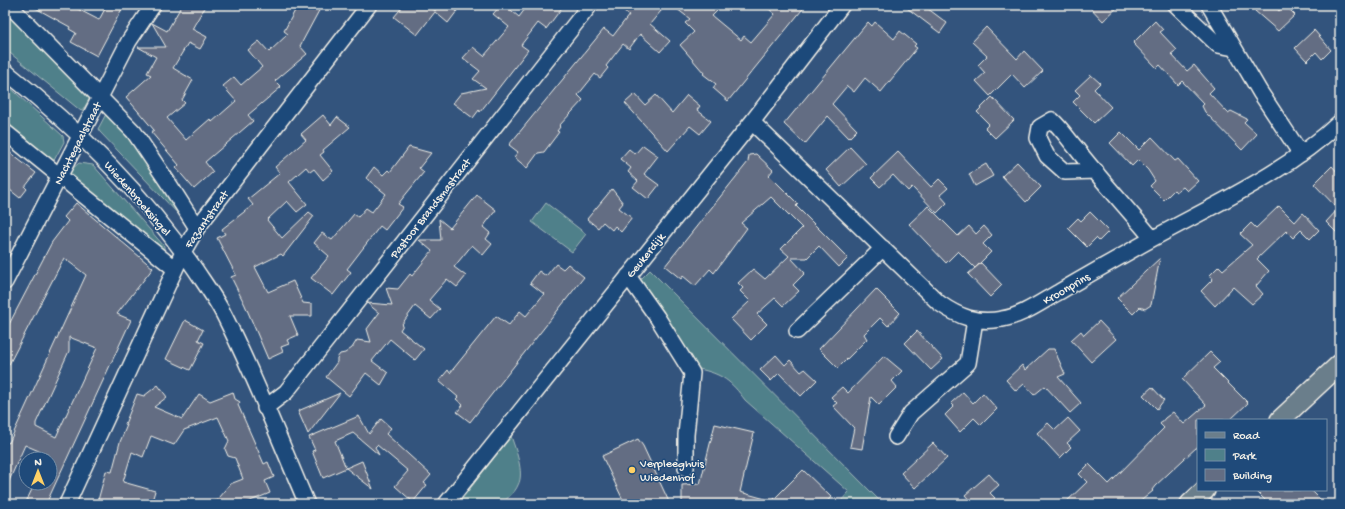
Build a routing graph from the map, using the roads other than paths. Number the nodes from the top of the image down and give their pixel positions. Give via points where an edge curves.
1 (10, 5) edge
2 (153, 5) edge
3 (369, 5) edge
4 (590, 5) edge
5 (842, 5) edge
6 (1176, 5) edge
7 (1209, 5) edge
8 (1234, 48) junction
9 (5, 71) edge
10 (100, 98) junction
11 (752, 122) junction
12 (1340, 122) edge
13 (5, 132) edge
14 (80, 136) junction
15 (1301, 154) junction
16 (1096, 171) dead end
17 (61, 175) junction
18 (197, 228) junction
19 (1152, 238) junction
20 (883, 248) junction
21 (183, 252) junction
22 (175, 269) junction
23 (628, 276) junction
24 (5, 282) edge
25 (975, 320) junction
26 (798, 331) dead end
27 (1340, 364) edge
28 (265, 408) junction
29 (1281, 419) edge
30 (896, 437) dead end
31 (686, 468) dead end
32 (1204, 491) edge
33 (67, 504) edge
34 (307, 504) edge
35 (446, 504) edge
36 (1190, 504) edge

1 - 10 street
2 - 10 street, Nachtegaalstraat via 129,41
3 - 18 street, Fazantstraat
4 - 28 street, Pastoor Brandsmastraat via 286,392
5 - 11 street, Geukerdijk
6 - 8 street via 1218,45
7 - 8 street
8 - 15 street
9 - 14 street, Wiedenbroeksingel via 43,101
10 - 14 street, Nachtegaalstraat
10 - 18 street via 134,132
11 - 20 street, Kroonprins
11 - 23 street, Geukerdijk
12 - 15 street, Kroonprins
13 - 17 street, Wiedenbroeksingel
14 - 17 street, Nachtegaalstraat
14 - 21 street, Wiedenbroeksingel via 107,161 154,213
15 - 19 street, Kroonprins
16 - 19 street
17 - 22 street, Wiedenbroeksingel
17 - 24 street, Nachtegaalstraat
18 - 21 street, Fazantstraat
19 - 25 street, Kroonprins via 1028,310 1002,319
20 - 25 street, Kroonprins via 940,303 956,315
20 - 26 street
21 - 22 street, Fazantstraat
21 - 28 street, Wiedenbroeksingel via 223,315
22 - 33 street, Fazantstraat
23 - 31 street via 692,373 686,435
23 - 35 street, Geukerdijk
25 - 30 street via 968,363 911,413
27 - 29 main road
28 - 34 street, Wiedenbroeksingel
32 - 36 main road

